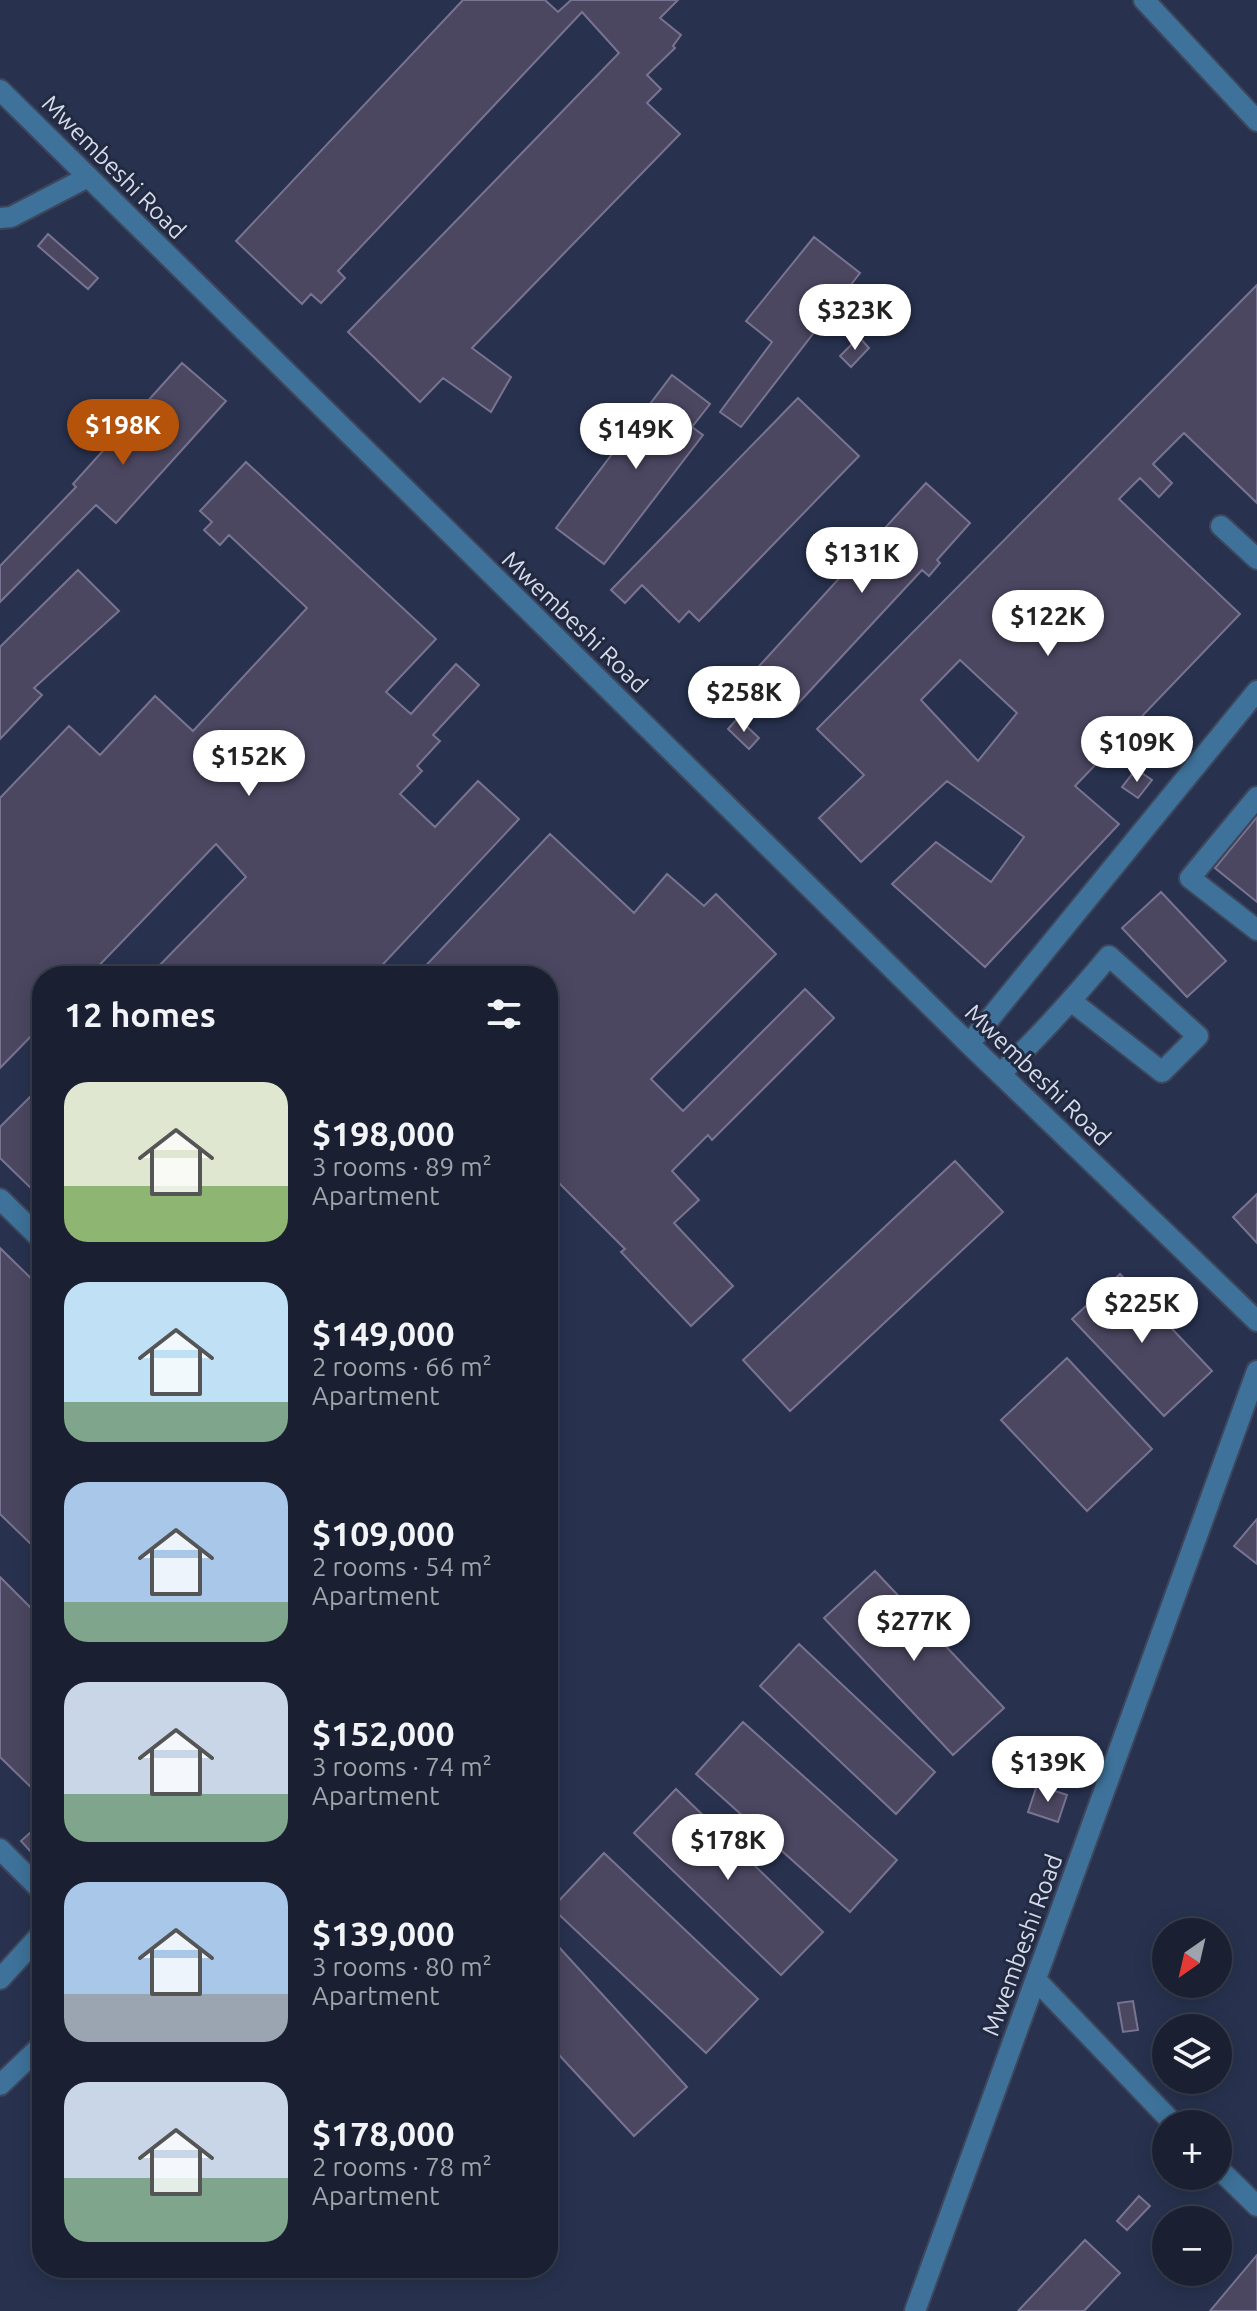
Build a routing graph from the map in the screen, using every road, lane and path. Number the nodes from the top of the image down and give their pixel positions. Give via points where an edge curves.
1 (1144, 0) edge
2 (0, 90) edge
3 (1257, 121) edge
4 (88, 177) junction
5 (0, 218) edge
6 (1221, 526) dead end
7 (1257, 559) edge
8 (1257, 691) edge
9 (1257, 797) edge
10 (1257, 930) edge
11 (1071, 1001) junction
12 (969, 1044) junction
13 (1000, 1074) junction
14 (0, 1199) edge
15 (32, 1230) edge
16 (1257, 1321) edge
17 (1257, 1371) edge
18 (0, 1849) edge
19 (32, 1881) edge
20 (32, 1944) edge
21 (0, 1979) edge
22 (1037, 1981) junction
23 (32, 2055) edge
24 (0, 2085) edge
25 (1161, 2110) edge
26 (1232, 2182) edge
27 (1257, 2206) edge
28 (915, 2311) edge

1 - 3 street
2 - 4 street, Mwembeshi Road
4 - 5 street
4 - 12 street, Mwembeshi Road
6 - 7 street
8 - 12 street
9 - 10 street via 1190,878
11 - 11 street via 1109,956 1198,1036 1162,1072
11 - 13 street
12 - 13 street, Mwembeshi Road
13 - 16 street, Mwembeshi Road
14 - 15 street
17 - 22 street, Mwembeshi Road
18 - 19 street
20 - 21 street
22 - 25 street
22 - 28 street, Mwembeshi Road
23 - 24 street
26 - 27 street

